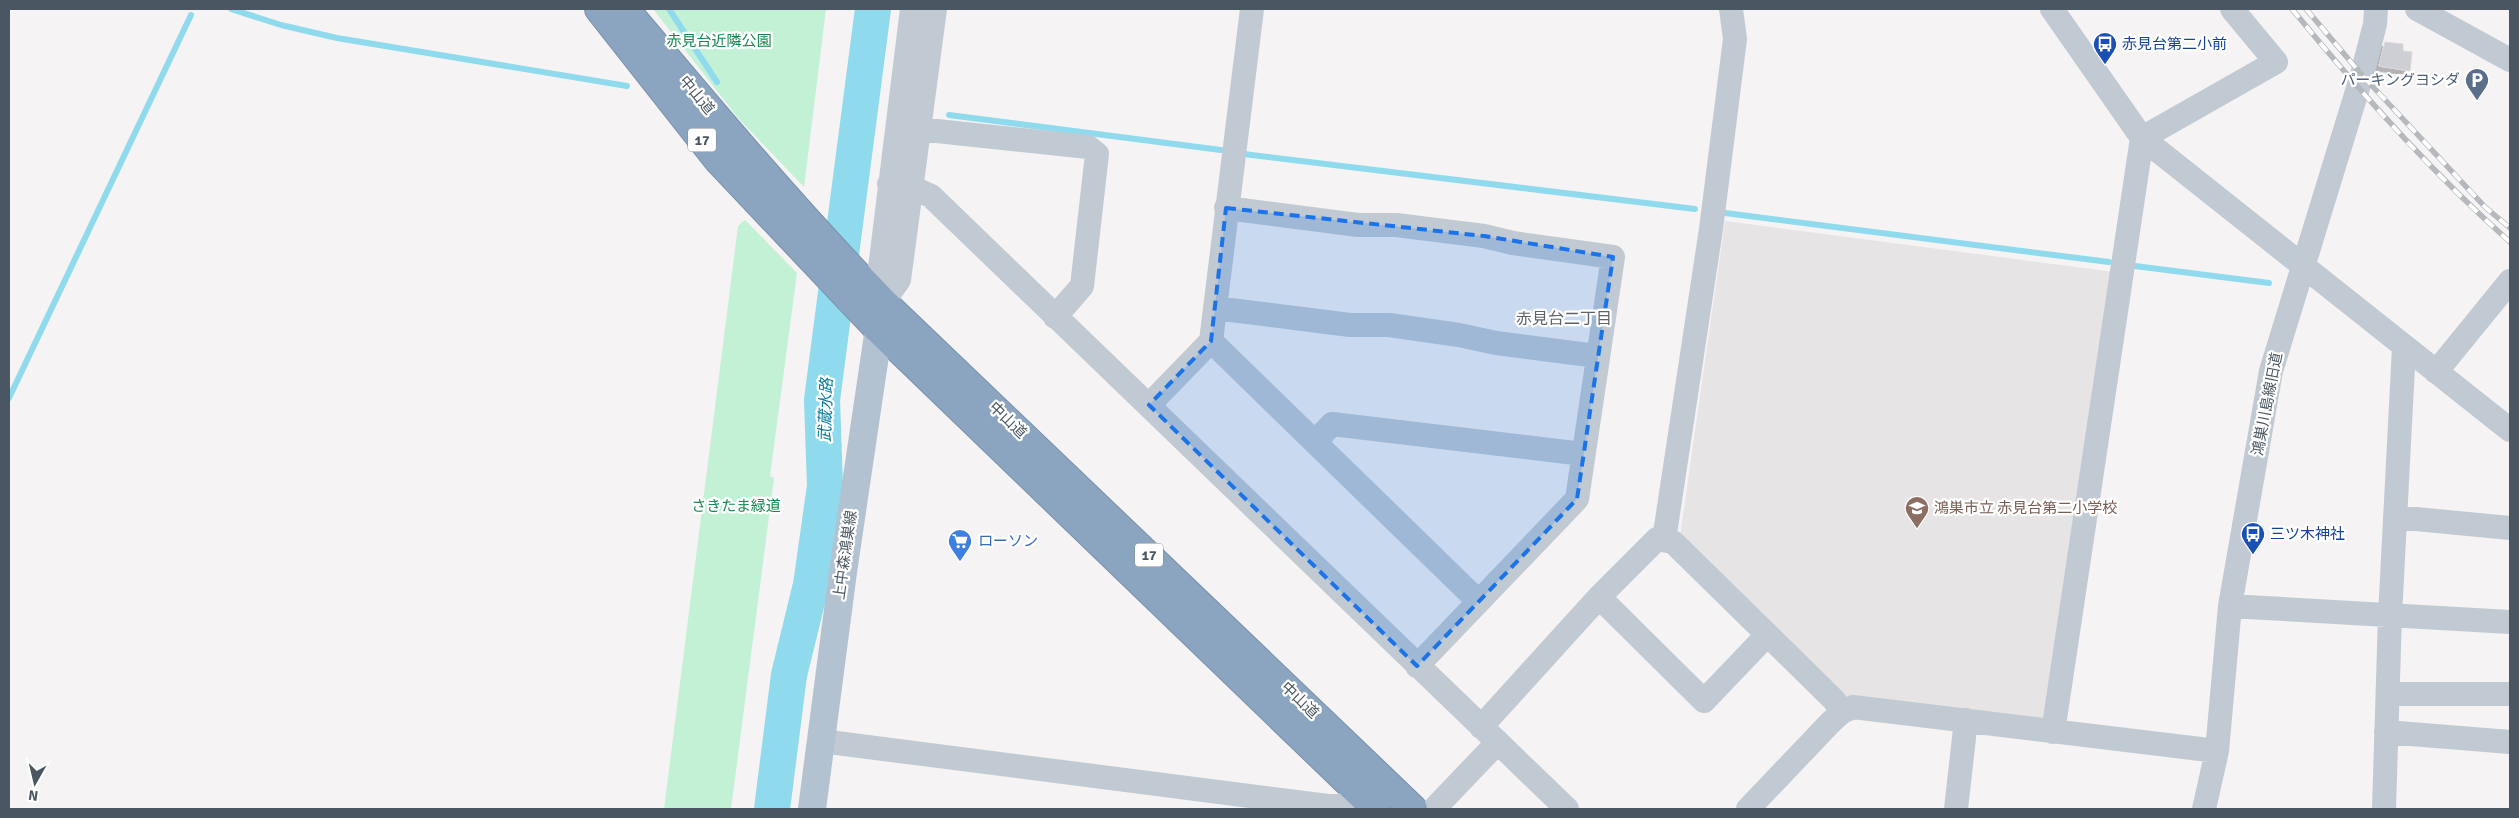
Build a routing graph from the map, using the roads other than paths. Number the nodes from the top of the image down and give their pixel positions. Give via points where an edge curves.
1 (599, 9) edge
2 (625, 9) edge
3 (912, 9) edge
4 (935, 9) edge
5 (1252, 9) edge
6 (1731, 9) edge
7 (2052, 9) edge
8 (2232, 9) edge
9 (2376, 9) edge
10 (2417, 9) edge
11 (2510, 60) edge
12 (918, 129) junction
13 (2142, 138) junction
14 (900, 186) junction
15 (1226, 208) junction
16 (2303, 268) junction
17 (2510, 281) edge
18 (869, 298) junction
19 (1214, 308) junction
20 (1055, 317) junction
21 (878, 329) junction
22 (1211, 341) junction
23 (2404, 347) junction
24 (1597, 356) junction
25 (2436, 372) junction
26 (1149, 405) junction
27 (2510, 430) edge
28 (1316, 441) junction
29 (1583, 454) junction
30 (2395, 518) junction
31 (2510, 528) edge
32 (1664, 540) junction
33 (1599, 597) junction
34 (1477, 600) junction
35 (2230, 606) junction
36 (2390, 616) junction
37 (2510, 622) edge
38 (1767, 635) junction
39 (1417, 666) junction
40 (2388, 694) junction
41 (2510, 694) edge
42 (1842, 712) junction
43 (1966, 720) junction
44 (2054, 732) junction
45 (2386, 732) junction
46 (1489, 734) junction
47 (821, 741) junction
48 (2510, 742) edge
49 (2217, 751) junction
50 (1369, 803) edge
51 (812, 809) edge
52 (1413, 809) edge
53 (1434, 809) edge
54 (1567, 809) edge
55 (1748, 809) edge
56 (1956, 809) edge
57 (2204, 809) edge
58 (2384, 809) edge

1 - 18 highway, 中山道 / 17 via 718,160 816,262
2 - 18 highway, 中山道 / 17
3 - 14 street
4 - 12 street
5 - 15 street
6 - 32 street via 1735,39 1712,228
7 - 13 street
8 - 13 street via 2276,62
9 - 16 street, 鴻巣川島線旧道 via 2362,75
10 - 11 street
12 - 14 street
12 - 20 street via 1088,147 1097,154 1082,286
13 - 16 street
13 - 44 street
14 - 18 street via 880,268
14 - 20 street via 931,196
15 - 19 street
15 - 24 street via 1358,225 1396,225 1484,236 1613,257
16 - 23 street
16 - 35 street, 鴻巣川島線旧道 via 2271,371
17 - 25 street
18 - 21 highway, 中山道 / 17
18 - 52 highway, 中山道 / 17
19 - 22 street
19 - 24 street via 1350,325 1389,325
20 - 26 street
21 - 47 main road, 上中森鴻巣線
21 - 50 highway, 中山道 / 17
22 - 26 street
22 - 28 street
23 - 25 street
23 - 30 street
24 - 29 street
25 - 27 street
26 - 39 street
28 - 29 street via 1332,424
28 - 34 street
29 - 34 street via 1577,499
30 - 31 street
30 - 36 street
32 - 33 street via 1657,539
32 - 38 street via 1673,542
33 - 38 street via 1704,701
33 - 46 street
34 - 39 street
35 - 36 street
35 - 49 street, 鴻巣川島線旧道
36 - 37 street
36 - 40 street
38 - 42 street via 1834,700
39 - 46 street
40 - 41 street
40 - 45 street
42 - 43 street via 1854,707
42 - 55 street
43 - 44 street
43 - 56 street
44 - 49 street
45 - 48 street
45 - 58 street
46 - 53 street
46 - 54 street
47 - 50 street via 1328,806
47 - 51 main road, 上中森鴻巣線
49 - 57 street, 鴻巣川島線旧道

